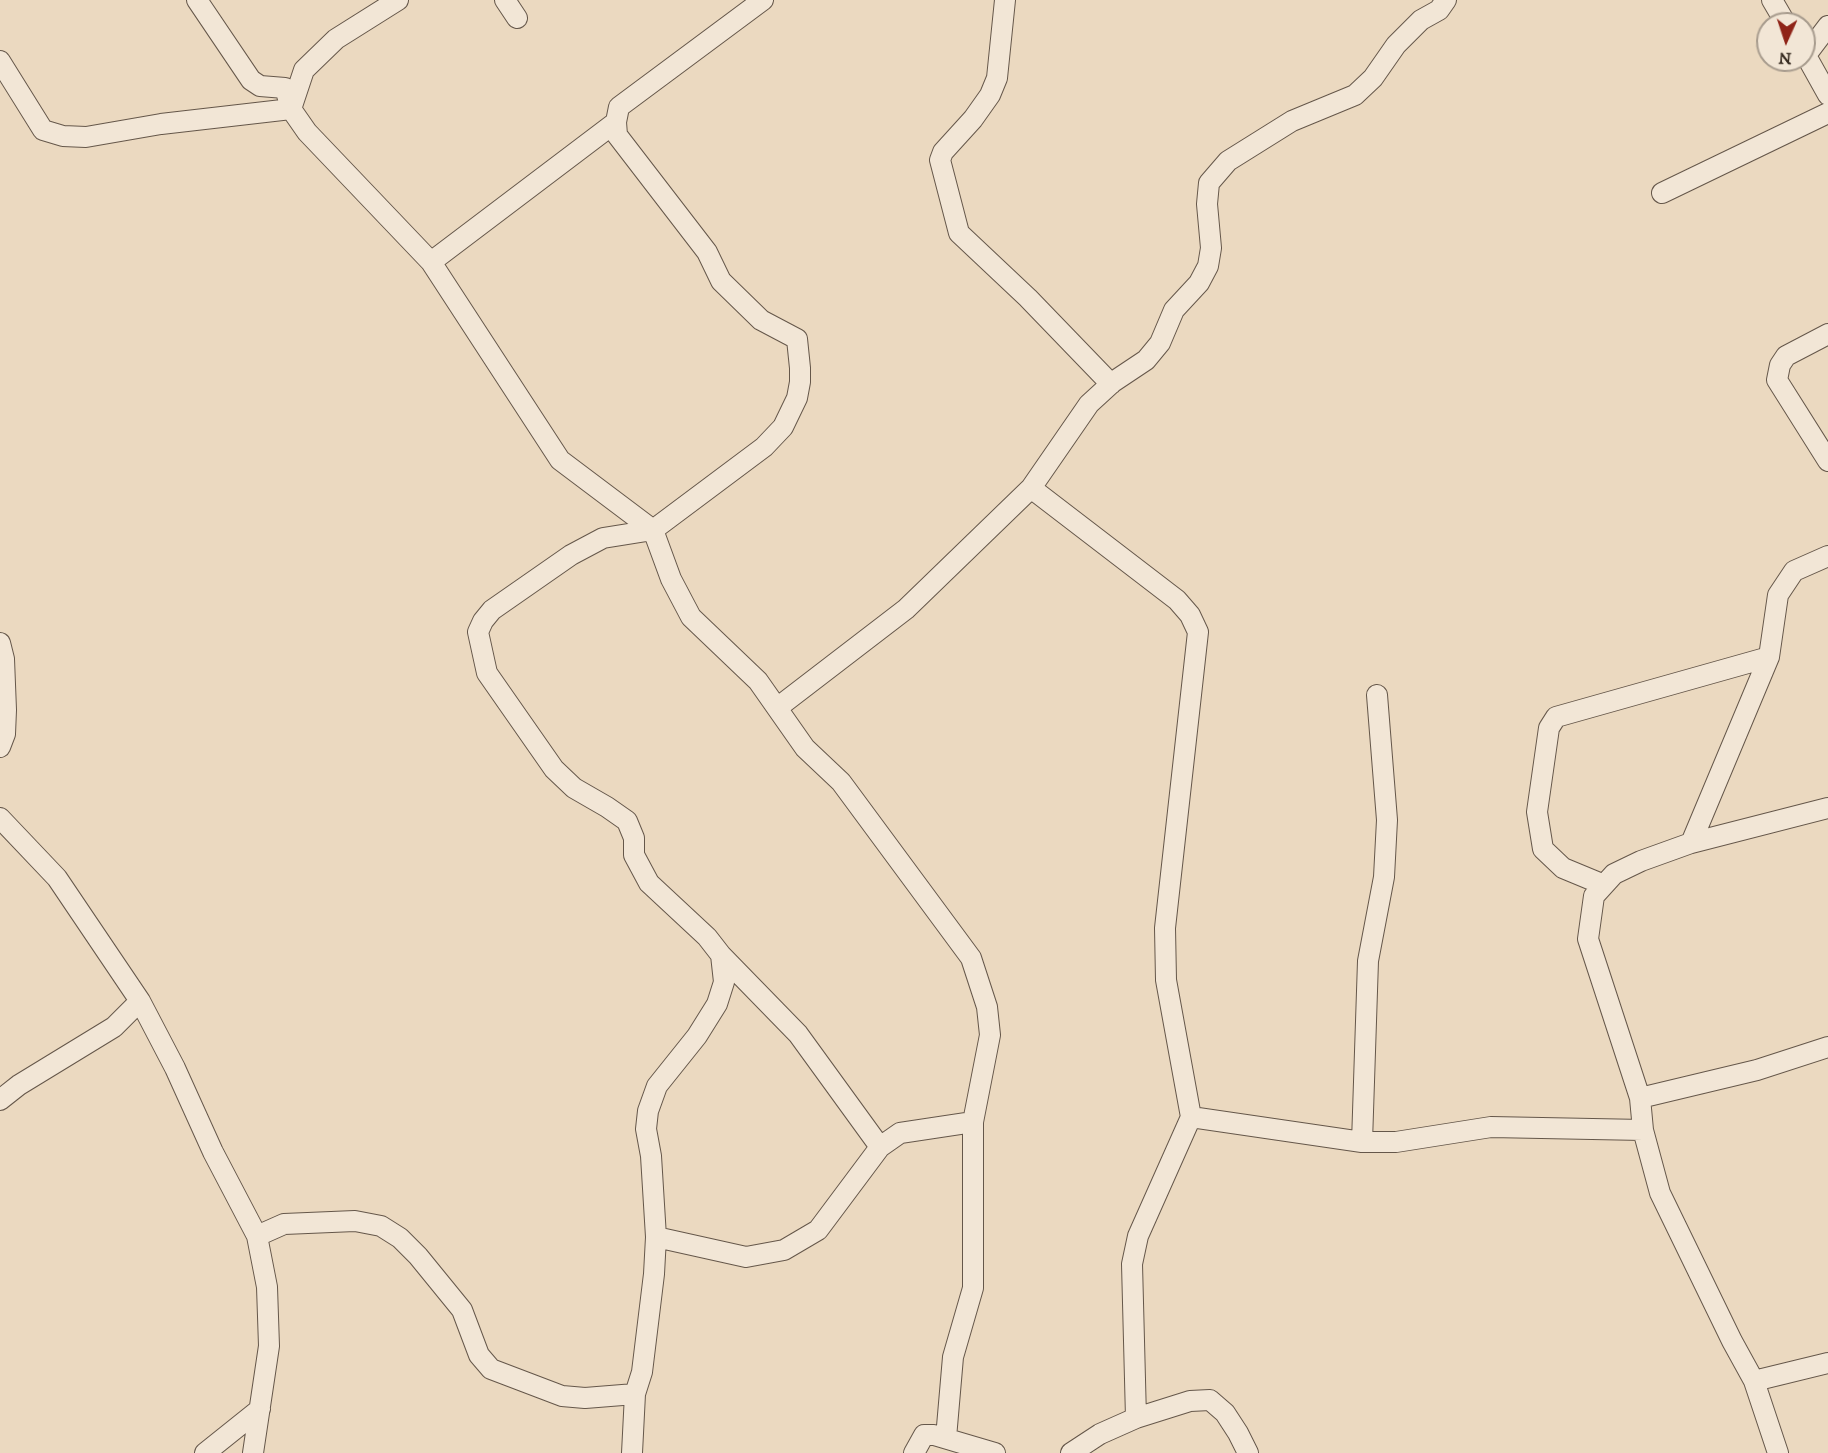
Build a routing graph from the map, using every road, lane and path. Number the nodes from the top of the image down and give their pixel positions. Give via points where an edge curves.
1 (197, 0) edge
2 (398, 0) edge
3 (505, 0) edge
4 (763, 0) edge
5 (1005, 0) edge
6 (1446, 0) edge
7 (517, 18) dead end
8 (1828, 26) edge
9 (1816, 41) edge
10 (0, 61) edge
11 (1815, 72) edge
12 (1828, 95) edge
13 (291, 109) junction
14 (1828, 113) edge
15 (616, 122) junction
16 (1662, 193) dead end
17 (431, 262) junction
18 (1828, 334) edge
19 (1111, 384) junction
20 (1828, 460) edge
21 (1031, 488) junction
22 (653, 530) junction
23 (1828, 556) edge
24 (0, 643) edge
25 (1768, 657) junction
26 (1377, 695) dead end
27 (777, 708) junction
28 (0, 747) edge
29 (1828, 808) edge
30 (0, 818) edge
31 (1691, 843) junction
32 (1604, 885) junction
33 (721, 955) junction
34 (140, 1001) junction
35 (1828, 1047) edge
36 (1640, 1098) junction
37 (0, 1100) edge
38 (1191, 1117) junction
39 (973, 1122) junction
40 (1643, 1131) junction
41 (1362, 1142) junction
42 (880, 1147) junction
43 (257, 1236) junction
44 (656, 1237) junction
45 (1828, 1363) edge
46 (1755, 1381) junction
47 (635, 1394) junction
48 (260, 1409) junction
49 (1136, 1418) junction
50 (946, 1438) junction
51 (205, 1453) edge
52 (253, 1453) edge
53 (632, 1453) edge
54 (914, 1453) edge
55 (995, 1453) edge
56 (1071, 1453) edge
57 (1248, 1453) edge
58 (1778, 1453) edge

1 - 13 street via 251,80 260,86 285,88
2 - 13 street via 336,39 304,70
3 - 7 street
4 - 15 street via 619,107
5 - 19 street via 997,78 990,95 940,159 959,233
6 - 19 street via 1396,45 1374,78 1355,95 1292,121 1221,169 1209,183 1208,266 1199,283 1174,310 1160,344 1146,360
8 - 9 street
10 - 13 street via 43,130 63,136
11 - 12 street
13 - 17 street via 307,132
14 - 16 street
15 - 17 street
15 - 22 street via 617,135 707,252 721,281 761,320 797,339 799,358 797,398 783,428 764,447
17 - 22 street via 560,460
18 - 20 street via 1786,356 1779,365 1777,380
19 - 21 street via 1089,404
21 - 27 street via 906,609
21 - 38 street via 1177,600 1198,632 1165,928 1166,980
22 - 27 street via 671,579 691,617 758,681
22 - 33 street via 603,538 571,555 492,610 478,632 479,643 487,673 554,769 574,788 627,820 634,855 650,883
23 - 25 street via 1794,572 1778,595
24 - 28 street via 6,718
25 - 31 street
25 - 32 street via 1556,717 1549,728 1537,812 1543,849 1563,868
26 - 41 street via 1388,820 1384,877 1368,961
27 - 39 street via 805,748 841,782 971,958 987,1007 990,1035
29 - 31 street
30 - 34 street via 57,878
31 - 32 street via 1632,865 1614,874
32 - 36 street via 1594,896 1588,939
33 - 42 street via 798,1034
33 - 44 street via 724,982 717,1004 657,1086 648,1111 646,1130
34 - 37 street via 114,1027
34 - 43 street
35 - 36 street via 1757,1071
36 - 40 street
38 - 41 street
38 - 49 street via 1138,1236 1132,1264
39 - 42 street via 900,1133
39 - 50 street via 973,1288 953,1358
40 - 41 street via 1491,1127 1396,1142
40 - 46 street via 1660,1193
42 - 44 street via 818,1230 784,1250 746,1257
43 - 47 street via 284,1224 355,1221 381,1226 412,1250 462,1310 478,1355 491,1369 562,1396
43 - 48 street via 267,1287 269,1346
44 - 47 street via 642,1372
45 - 46 street
46 - 58 street
47 - 53 street
48 - 51 street
48 - 52 street
49 - 56 street
49 - 57 street via 1190,1401 1210,1400 1225,1413
50 - 54 street via 924,1435
50 - 55 street

